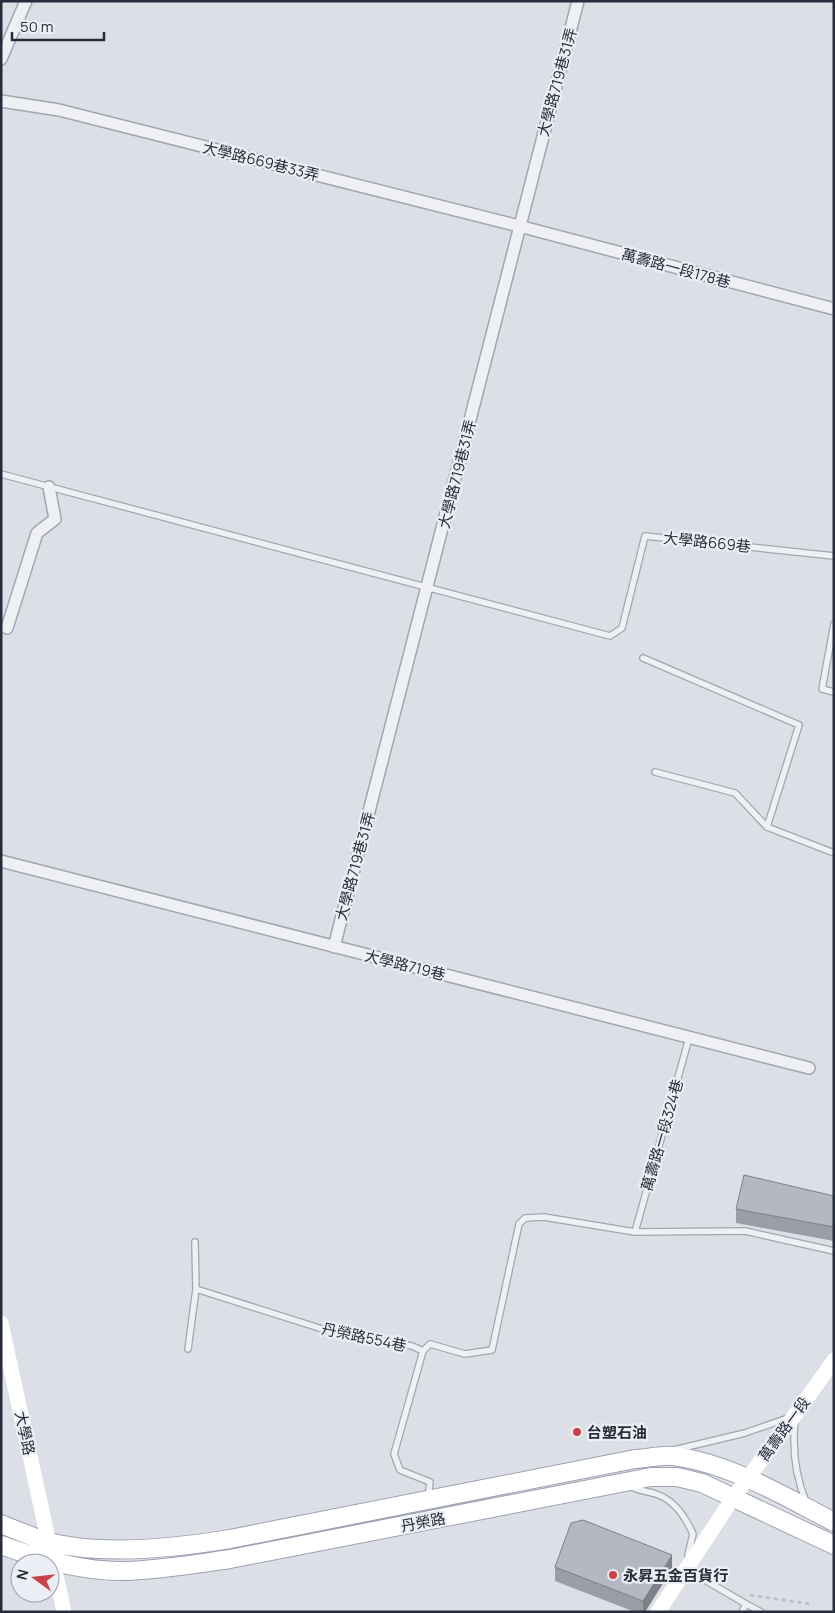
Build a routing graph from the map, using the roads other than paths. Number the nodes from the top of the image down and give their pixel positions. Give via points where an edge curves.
1 (26, 1) edge
2 (578, 1) edge
3 (1, 59) edge
4 (1, 101) edge
5 (519, 226) junction
6 (834, 309) edge
7 (1, 474) edge
8 (49, 487) junction
9 (834, 556) edge
10 (428, 588) junction
11 (834, 624) edge
12 (7, 628) dead end
13 (643, 658) dead end
14 (834, 692) edge
15 (655, 772) dead end
16 (767, 827) junction
17 (834, 853) edge
18 (1, 860) edge
19 (334, 947) junction
20 (690, 1038) junction
21 (809, 1068) dead end
22 (635, 1232) junction
23 (195, 1242) dead end
24 (834, 1251) edge
25 (196, 1289) junction
26 (1, 1323) edge
27 (188, 1349) dead end
28 (423, 1351) junction
29 (834, 1360) edge
30 (796, 1415) junction
31 (635, 1459) junction
32 (579, 1470) junction
33 (748, 1479) junction
34 (624, 1483) junction
35 (582, 1491) junction
36 (733, 1498) junction
37 (428, 1500) junction
38 (808, 1509) junction
39 (834, 1522) edge
40 (1, 1524) edge
41 (49, 1542) junction
42 (1, 1545) edge
43 (834, 1545) edge
44 (26, 1553) edge
45 (52, 1553) edge
46 (60, 1563) edge
47 (686, 1569) junction
48 (60, 1592) edge
49 (746, 1604) junction
50 (64, 1612) edge
51 (658, 1612) edge
52 (742, 1612) edge
53 (761, 1612) edge

1 - 3 street
2 - 5 street, 大學路719巷31弄
4 - 5 street, 大學路669巷33弄 via 59,110
5 - 6 street, 萬壽路一段178巷
5 - 10 street, 大學路719巷31弄
7 - 8 lane
8 - 10 lane
8 - 12 street via 54,519 37,533
9 - 10 lane, 大學路669巷 via 645,536 622,628 610,636
10 - 19 street, 大學路719巷31弄
11 - 14 lane via 822,689
13 - 16 lane via 799,725
15 - 16 lane via 735,793
16 - 17 lane
18 - 19 street, 大學路719巷
19 - 20 street, 大學路719巷
20 - 21 street, 大學路719巷
20 - 22 lane, 萬壽路一段324巷
22 - 24 lane via 745,1231
22 - 28 lane via 544,1217 525,1218 519,1224 492,1350 465,1354 430,1344
23 - 25 lane
25 - 27 lane
25 - 28 lane, 丹榮路554巷 via 338,1334 412,1346
26 - 41 main road, 大學路
28 - 37 lane, 丹榮路554巷 via 394,1454 400,1470 430,1482
29 - 30 main road, 萬壽路一段
30 - 31 lane via 745,1434
30 - 33 main road, 萬壽路一段
30 - 38 lane via 794,1458 798,1483
31 - 32 main road, 丹榮路
31 - 33 main road, 丹榮路 via 672,1456 707,1463
32 - 35 main road
32 - 37 main road, 丹榮路
33 - 36 main road, 萬壽路一段
33 - 38 main road, 丹榮路
34 - 35 main road, 丹榮路
34 - 36 main road, 丹榮路 via 651,1477 677,1477 702,1483
34 - 47 lane via 662,1496 684,1516 693,1534
35 - 46 main road, 丹榮路 via 230,1559 167,1568 122,1571
36 - 43 main road, 丹榮路
36 - 47 main road, 萬壽路一段
37 - 41 main road, 丹榮路 via 168,1548
38 - 39 main road, 丹榮路
40 - 41 main road, 丹榮路
41 - 45 main road, 大學路
42 - 44 main road, 丹榮路
47 - 49 lane
47 - 51 main road, 萬壽路一段
48 - 50 main road, 大學路
49 - 52 lane
49 - 53 lane

